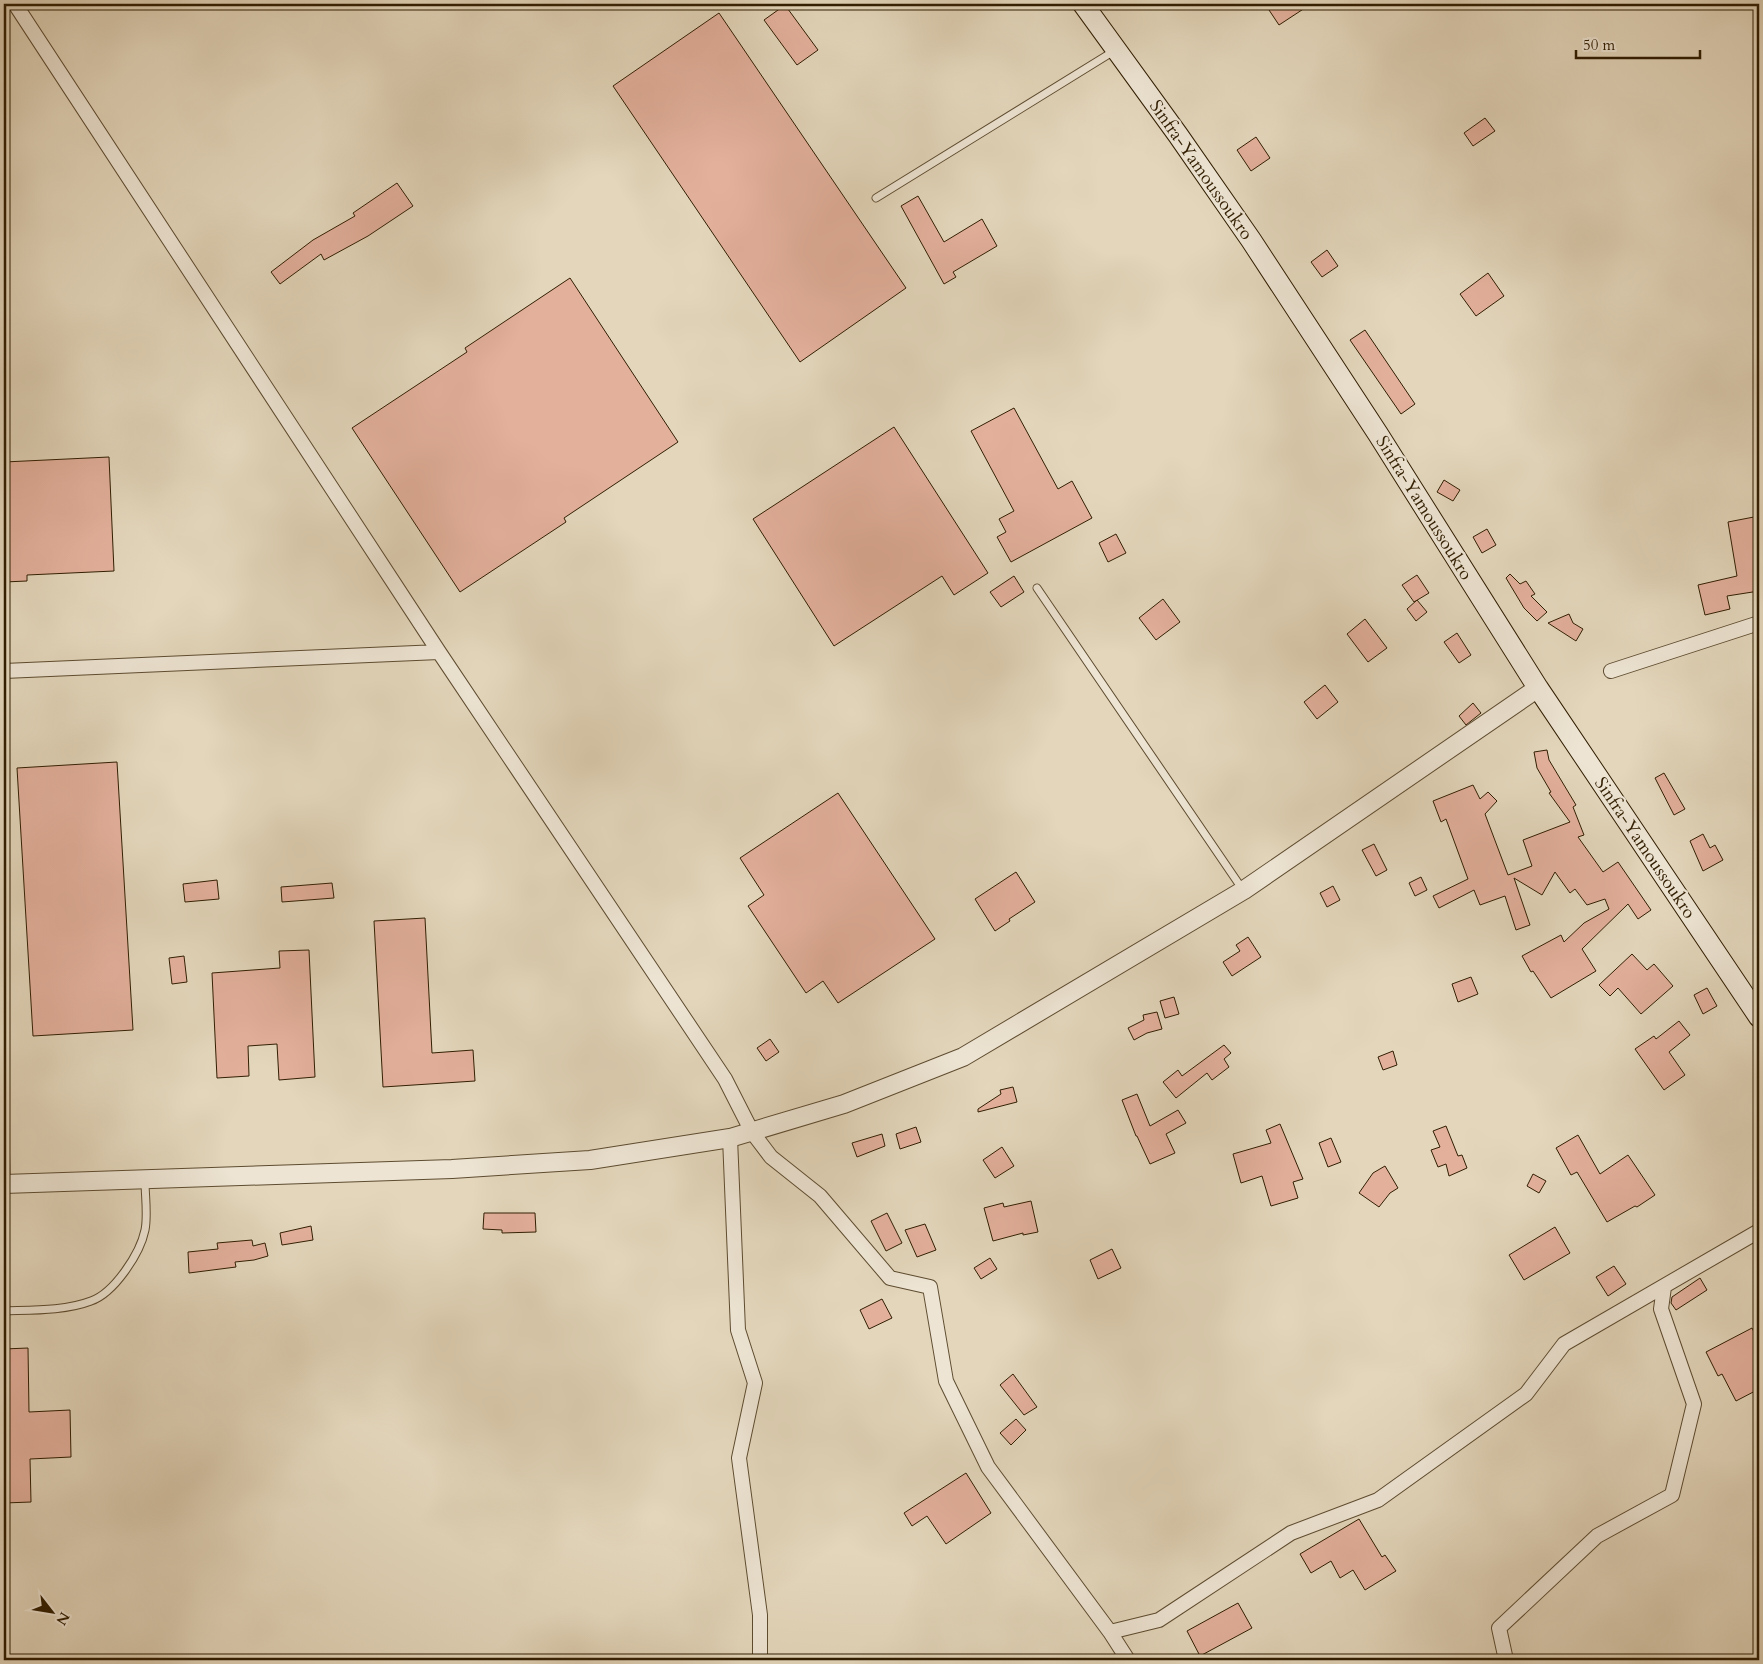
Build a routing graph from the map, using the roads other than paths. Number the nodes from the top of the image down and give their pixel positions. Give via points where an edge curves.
1 (14, 4) edge
2 (1082, 4) edge
3 (1116, 50) junction
4 (876, 198) dead end
5 (1037, 588) dead end
6 (1759, 623) edge
7 (439, 652) junction
8 (4, 671) edge
9 (1611, 672) dead end
10 (1538, 688) junction
11 (1244, 890) junction
12 (1759, 1017) edge
13 (4, 1063) edge
14 (752, 1132) junction
15 (730, 1138) junction
16 (146, 1181) junction
17 (5, 1184) edge
18 (1759, 1231) edge
19 (1664, 1287) junction
20 (4, 1311) edge
21 (1110, 1632) junction
22 (760, 1660) edge
23 (1128, 1660) edge
24 (1506, 1660) edge

1 - 7 street
2 - 3 main road, Sinfra-Yamoussoukro
3 - 4 lane
3 - 10 main road, Sinfra-Yamoussoukro via 1289,297
5 - 11 lane
6 - 9 street
7 - 8 street
7 - 14 street via 725,1079
10 - 11 street
10 - 12 main road, Sinfra-Yamoussoukro
11 - 14 street via 964,1058 844,1104
13 - 17 lane
14 - 15 street
14 - 21 street via 771,1157 820,1196 890,1278 930,1287 946,1382 988,1466
15 - 16 street via 590,1160
15 - 22 street via 738,1330 755,1383 739,1458 760,1614
16 - 17 street
16 - 20 lane via 145,1230 132,1264 108,1288 92,1301 56,1308
18 - 19 street
19 - 21 street via 1564,1344 1526,1394 1378,1500 1291,1533 1159,1620
19 - 24 street via 1661,1309 1694,1404 1672,1495 1597,1536 1499,1628
21 - 23 street

